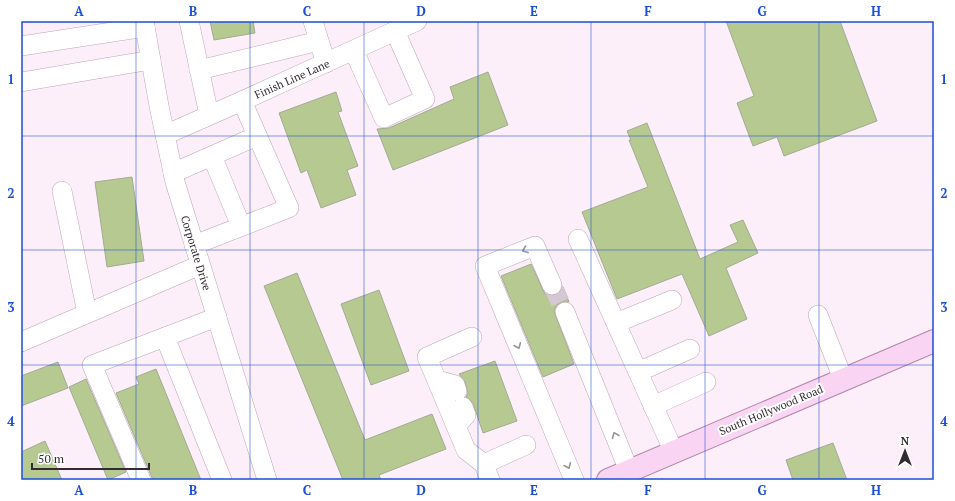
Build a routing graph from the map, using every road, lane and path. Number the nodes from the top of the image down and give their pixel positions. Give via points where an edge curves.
1 (189, 21) edge
2 (313, 21) edge
3 (417, 21) edge
4 (145, 24) edge
5 (95, 28) edge
6 (395, 31) junction
7 (319, 40) junction
8 (21, 46) edge
9 (354, 51) junction
10 (151, 60) junction
11 (326, 63) junction
12 (199, 70) junction
13 (21, 82) edge
14 (242, 101) junction
15 (209, 115) junction
16 (165, 135) junction
17 (257, 136) junction
18 (212, 156) junction
19 (173, 173) junction
20 (62, 191) dead end
21 (242, 226) junction
22 (578, 239) dead end
23 (194, 245) junction
24 (200, 265) junction
25 (552, 284) tunnel mouth
26 (672, 300) dead end
27 (565, 312) tunnel mouth
28 (87, 313) junction
29 (818, 315) dead end
30 (216, 317) junction
31 (616, 323) junction
32 (165, 337) junction
33 (472, 337) dead end
34 (934, 341) edge
35 (21, 342) edge
36 (690, 349) dead end
37 (638, 372) junction
38 (843, 379) junction
39 (437, 380) junction
40 (706, 382) dead end
41 (653, 406) junction
42 (456, 426) junction
43 (526, 445) dead end
44 (674, 452) junction
45 (629, 471) junction
46 (487, 472) edge
47 (141, 480) edge
48 (222, 480) edge
49 (267, 480) edge
50 (574, 480) edge
51 (608, 480) edge

1 - 12 street
2 - 7 street
3 - 6 street, Finish Line Lane
4 - 5 street
4 - 10 street, Corporate Drive
5 - 8 street
6 - 9 street, Finish Line Lane
6 - 9 street via 425,99 384,118
7 - 11 street
7 - 12 street
9 - 11 street, Finish Line Lane
10 - 13 street
10 - 16 street, Corporate Drive
11 - 14 street, Finish Line Lane
12 - 15 street
14 - 15 street, Finish Line Lane
14 - 17 street
15 - 16 street, Finish Line Lane
16 - 19 street, Corporate Drive
17 - 18 street
17 - 21 street via 289,208
18 - 19 street
18 - 21 street
19 - 23 street, Corporate Drive
20 - 28 street
21 - 23 street
22 - 31 street
23 - 24 street, Corporate Drive
24 - 28 street
24 - 30 street, Corporate Drive
25 -> 50 street via 535,246 485,266
26 - 31 street
45 -> 27 street
28 - 35 street
29 - 38 street
30 - 32 street
30 - 49 street, Corporate Drive
31 - 37 street
32 - 47 street via 92,365
32 - 48 street
33 - 39 street via 427,357
34 - 38 main road, South Hollywood Road
36 - 37 street
37 - 41 street
38 - 44 main road, South Hollywood Road
39 - 42 street
39 - 42 street via 455,385 466,416
40 - 41 street
41 - 44 street
42 - 46 street via 466,450
43 - 46 street
44 - 45 main road, South Hollywood Road
45 - 51 main road, South Hollywood Road

